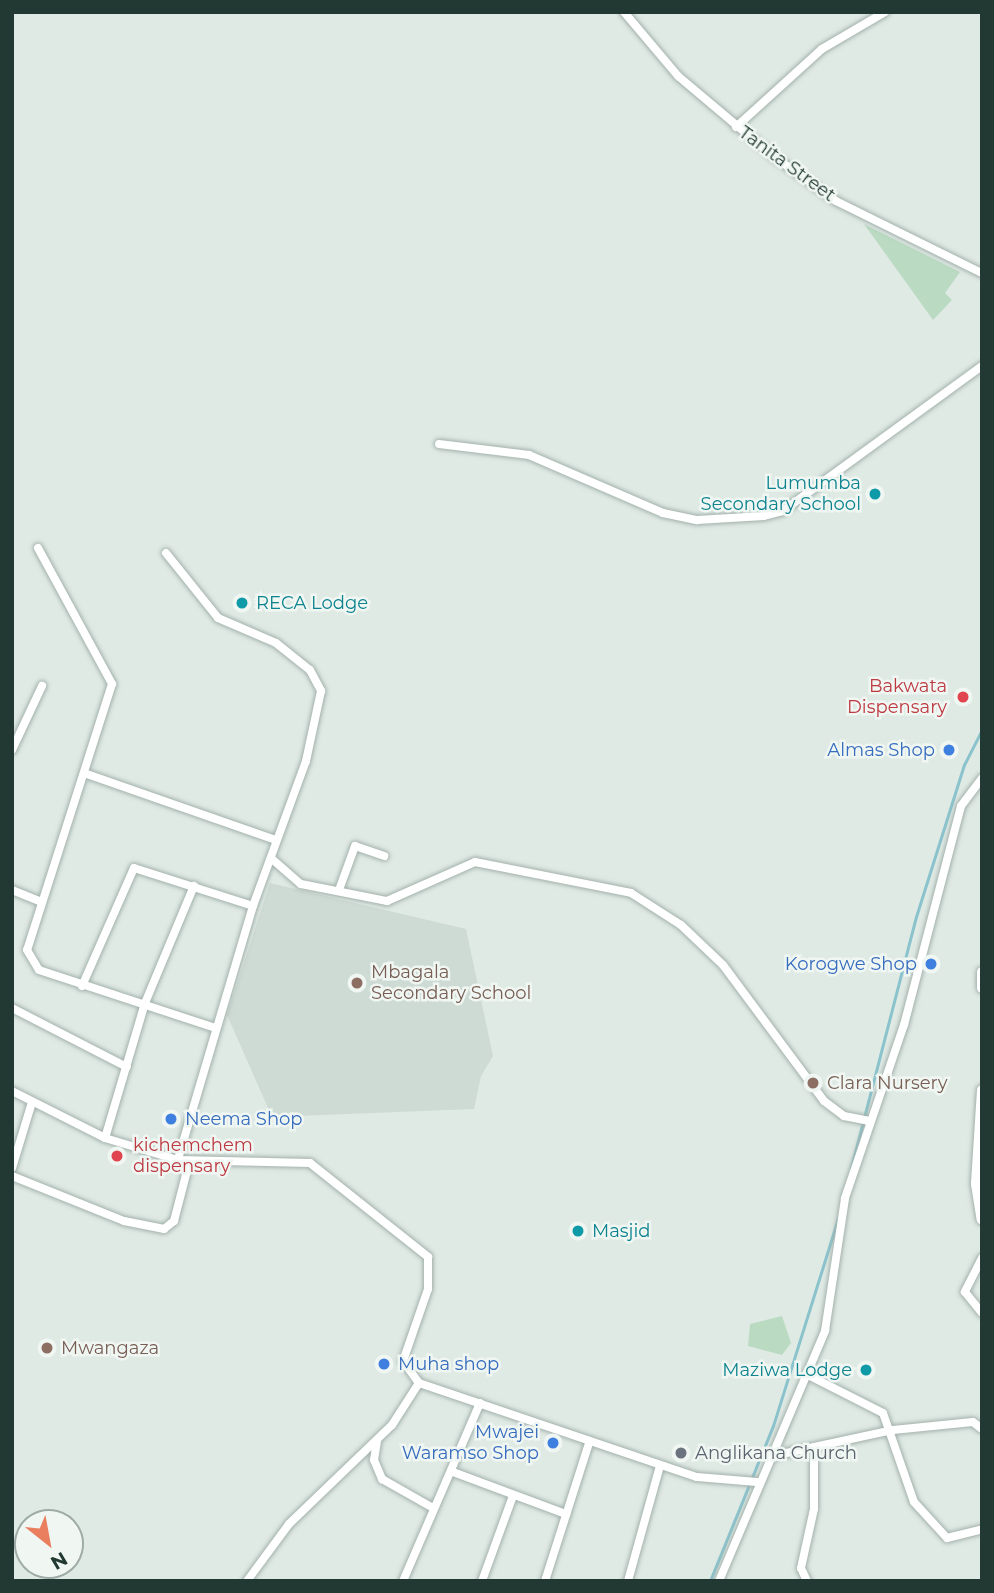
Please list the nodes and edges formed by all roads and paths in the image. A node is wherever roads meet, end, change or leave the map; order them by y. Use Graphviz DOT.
graph roads {
  1 [pos="624,12"];
  2 [pos="885,12"];
  3 [pos="736,127"];
  4 [pos="982,273"];
  5 [pos="982,366"];
  6 [pos="439,444"];
  7 [pos="38,548"];
  8 [pos="166,552"];
  9 [pos="42,686"];
  10 [pos="12,750"];
  11 [pos="86,774"];
  12 [pos="982,778"];
  13 [pos="275,839"];
  14 [pos="384,856"];
  15 [pos="272,859"];
  16 [pos="194,886"];
  17 [pos="12,890"];
  18 [pos="339,890"];
  19 [pos="42,902"];
  20 [pos="253,906"];
  21 [pos="982,972"];
  22 [pos="82,986"];
  23 [pos="982,988"];
  24 [pos="145,1003"];
  25 [pos="12,1008"];
  26 [pos="215,1028"];
  27 [pos="127,1067"];
  28 [pos="982,1090"];
  29 [pos="12,1091"];
  30 [pos="32,1102"];
  31 [pos="870,1121"];
  32 [pos="105,1138"];
  33 [pos="178,1160"];
  34 [pos="189,1163"];
  35 [pos="12,1168"];
  36 [pos="12,1176"];
  37 [pos="982,1220"];
  38 [pos="982,1258"];
  39 [pos="982,1313"];
  40 [pos="806,1374"];
  41 [pos="419,1383"];
  42 [pos="480,1404"];
  43 [pos="982,1429"];
  44 [pos="893,1430"];
  45 [pos="377,1441"];
  46 [pos="589,1443"];
  47 [pos="768,1457"];
  48 [pos="814,1461"];
  49 [pos="660,1466"];
  50 [pos="453,1472"];
  51 [pos="757,1482"];
  52 [pos="513,1496"];
  53 [pos="433,1508"];
  54 [pos="566,1514"];
  55 [pos="982,1529"];
  56 [pos="247,1581"];
  57 [pos="404,1581"];
  58 [pos="482,1581"];
  59 [pos="545,1581"];
  60 [pos="628,1581"];
  61 [pos="719,1581"];
  62 [pos="807,1581"];
  1 -- 3 [label="street, Tanita Street"];
  2 -- 3 [label="street"];
  3 -- 4 [label="street, Tanita Street"];
  5 -- 6 [label="street"];
  7 -- 11 [label="street"];
  8 -- 13 [label="street"];
  9 -- 10 [label="street"];
  11 -- 13 [label="street"];
  11 -- 19 [label="street"];
  12 -- 31 [label="street"];
  13 -- 15 [label="street"];
  14 -- 18 [label="street"];
  15 -- 18 [label="street"];
  15 -- 20 [label="street"];
  16 -- 20 [label="street"];
  16 -- 22 [label="street"];
  16 -- 24 [label="street"];
  17 -- 19 [label="street"];
  18 -- 31 [label="street"];
  19 -- 22 [label="street"];
  20 -- 26 [label="street"];
  21 -- 23 [label="street"];
  22 -- 24 [label="street"];
  24 -- 26 [label="street"];
  24 -- 27 [label="street"];
  25 -- 27 [label="street"];
  26 -- 33 [label="street"];
  27 -- 32 [label="street"];
  28 -- 37 [label="street"];
  29 -- 30 [label="street"];
  30 -- 32 [label="street"];
  30 -- 35 [label="street"];
  31 -- 40 [label="street"];
  32 -- 33 [label="street"];
  33 -- 34 [label="street"];
  34 -- 36 [label="street"];
  34 -- 41 [label="street"];
  38 -- 39 [label="street"];
  40 -- 44 [label="street"];
  40 -- 47 [label="street"];
  41 -- 42 [label="street"];
  41 -- 45 [label="street"];
  42 -- 46 [label="street"];
  42 -- 50 [label="street"];
  43 -- 44 [label="street"];
  44 -- 47 [label="street"];
  44 -- 55 [label="street"];
  45 -- 53 [label="street"];
  45 -- 56 [label="street"];
  46 -- 49 [label="street"];
  46 -- 54 [label="street"];
  47 -- 51 [label="street"];
  48 -- 62 [label="street"];
  49 -- 51 [label="street"];
  49 -- 60 [label="street"];
  50 -- 52 [label="street"];
  50 -- 53 [label="street"];
  51 -- 61 [label="street"];
  52 -- 54 [label="street"];
  52 -- 58 [label="street"];
  53 -- 57 [label="street"];
  54 -- 59 [label="street"];
}
